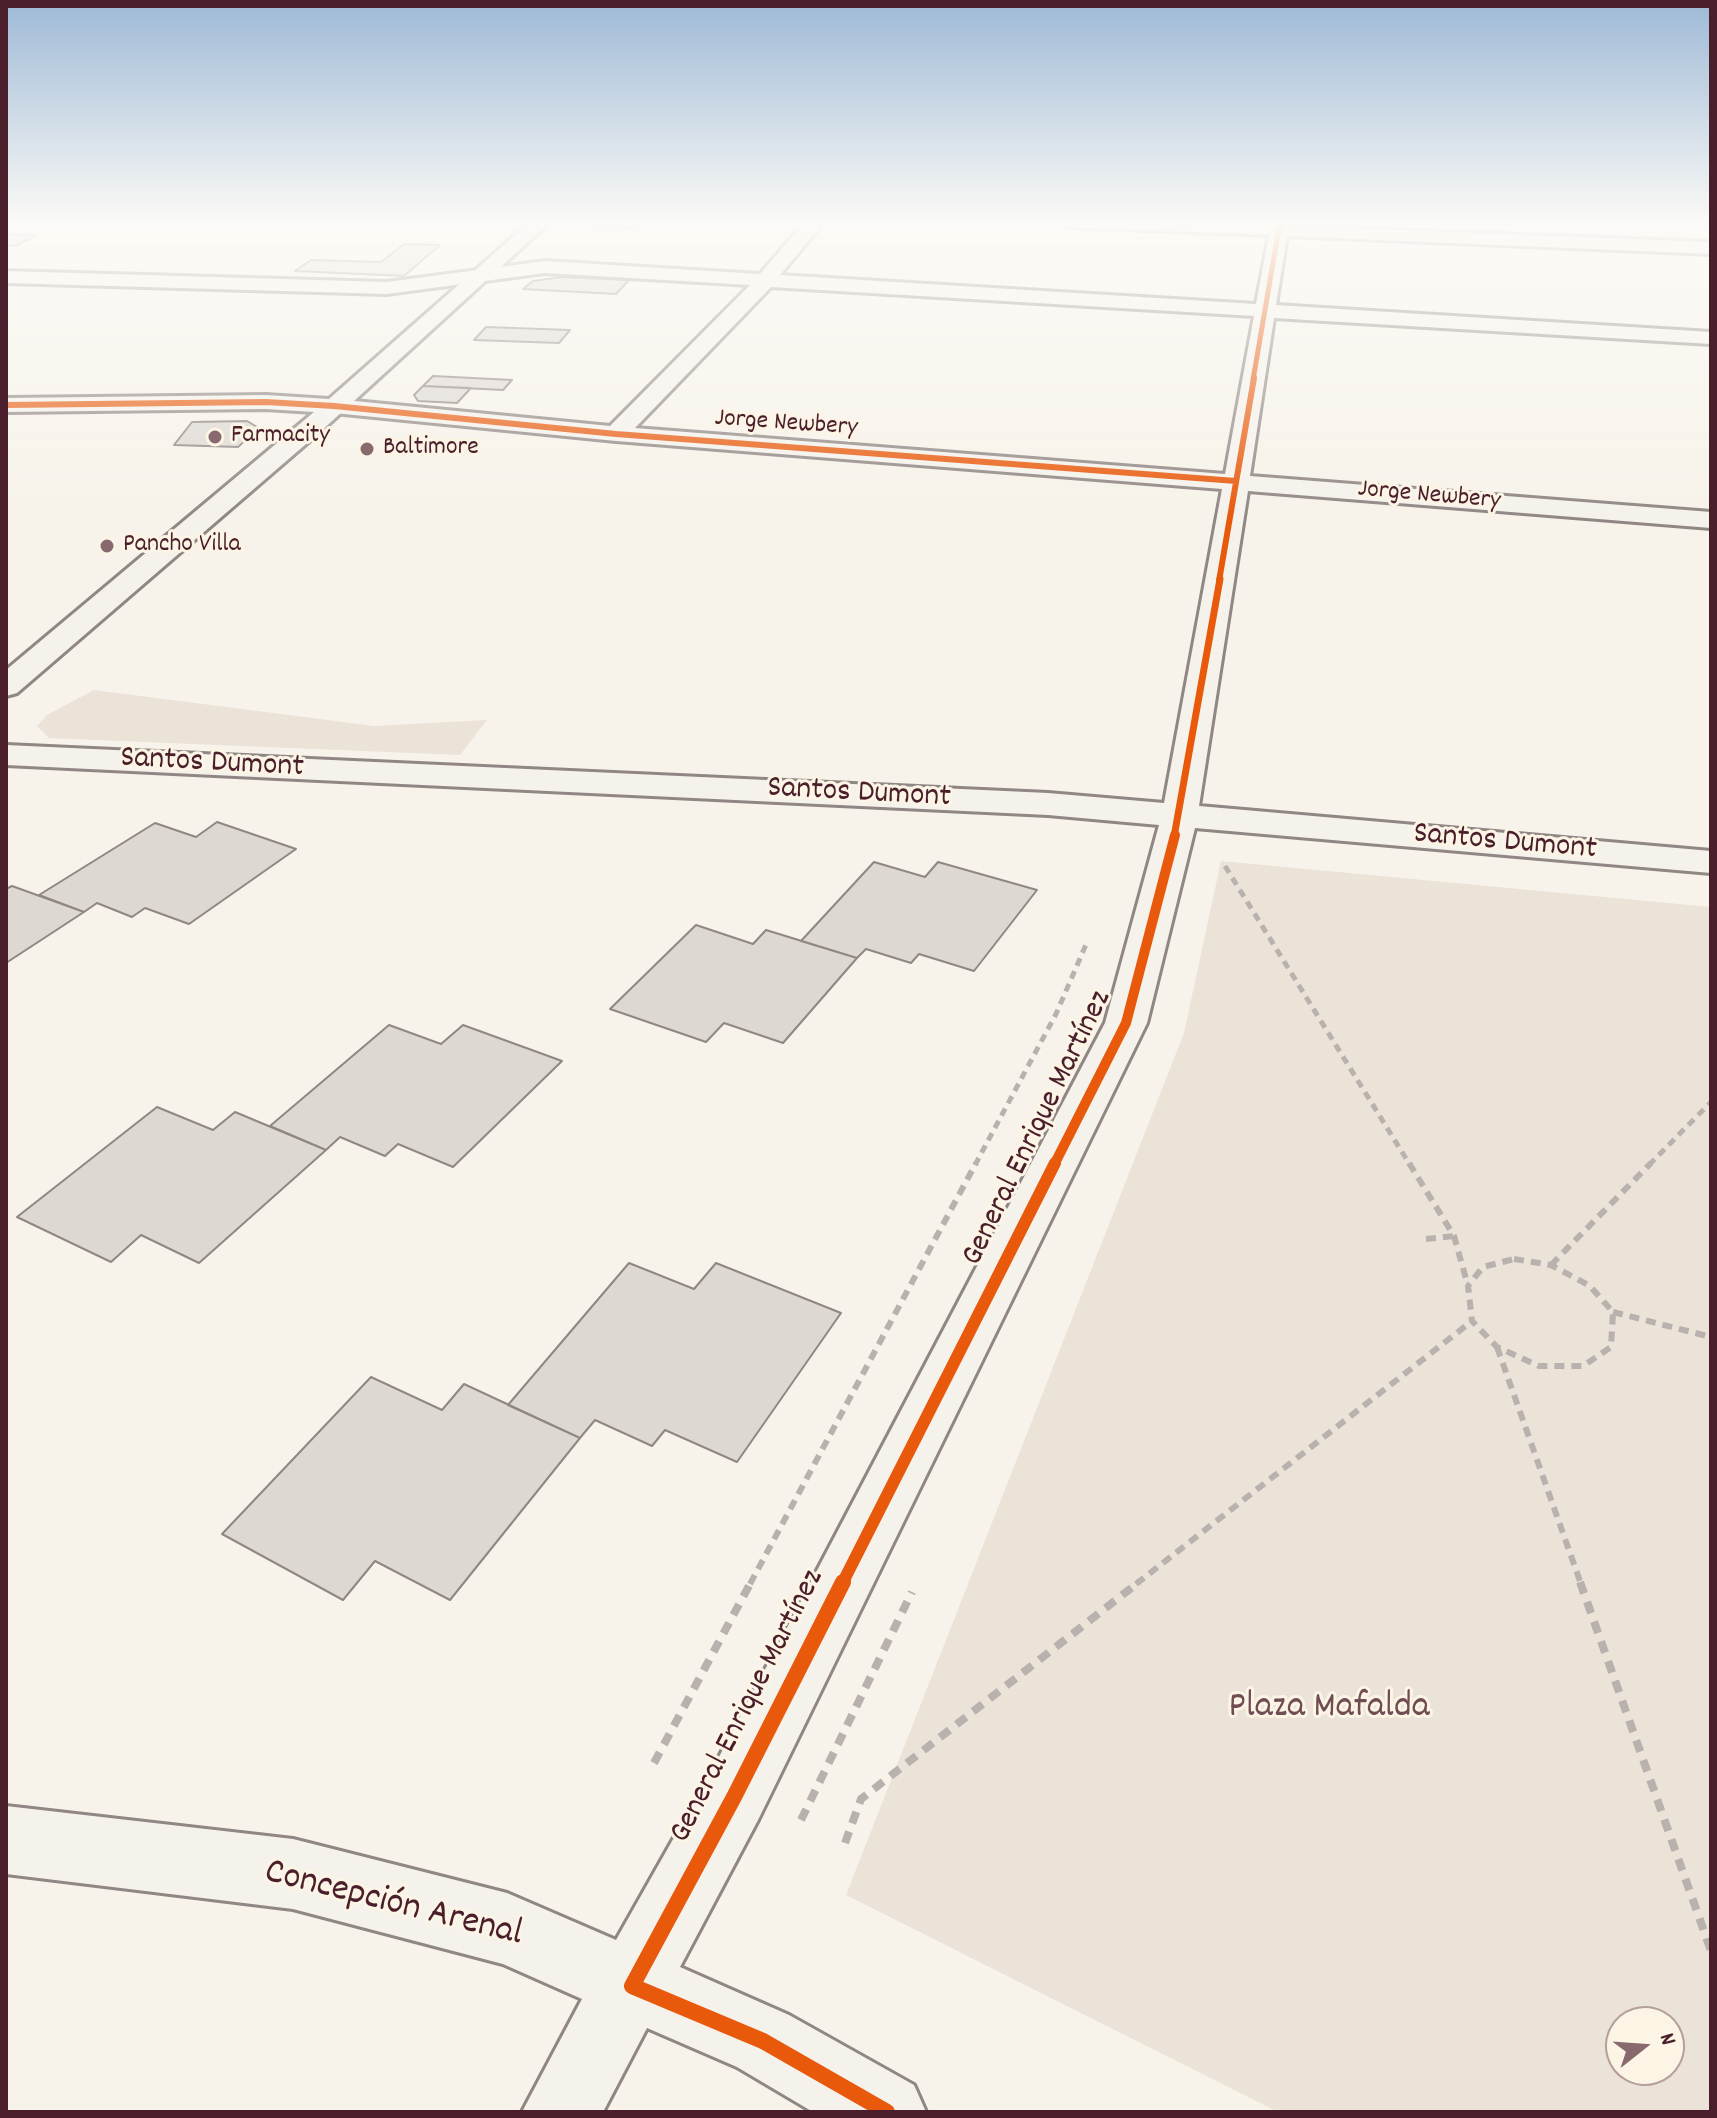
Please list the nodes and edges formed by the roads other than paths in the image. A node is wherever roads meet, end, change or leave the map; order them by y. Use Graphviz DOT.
graph roads {
  1 [pos="430,321"];
  2 [pos="726,321"];
  3 [pos="1266,321"];
  4 [pos="1429,321"];
  5 [pos="1711,338"];
  6 [pos="6,405"];
  7 [pos="334,406"];
  8 [pos="616,434"];
  9 [pos="1236,481"];
  10 [pos="1711,520"];
  11 [pos="6,686"];
  12 [pos="6,755"];
  13 [pos="1180,814"];
  14 [pos="1711,862"];
  15 [pos="6,1840"];
  16 [pos="632,1986"];
  17 [pos="561,2112"];
  18 [pos="887,2112"];
  1 -- 7 [label="street"];
  2 -- 8 [label="street"];
  3 -- 9 [label="street, General Enrique Martínez"];
  4 -- 5 [label="street"];
  6 -- 7 [label="street, Jorge Newbery"];
  7 -- 8 [label="street, Jorge Newbery"];
  7 -- 11 [label="street"];
  8 -- 9 [label="street, Jorge Newbery"];
  9 -- 10 [label="street, Jorge Newbery"];
  9 -- 13 [label="street, General Enrique Martínez"];
  12 -- 13 [label="street, Santos Dumont"];
  13 -- 14 [label="street, Santos Dumont"];
  13 -- 16 [label="street, General Enrique Martínez"];
  15 -- 16 [label="street, Concepción Arenal"];
  16 -- 17 [label="street, General Enrique Martínez"];
  16 -- 18 [label="street, Concepción Arenal"];
}
